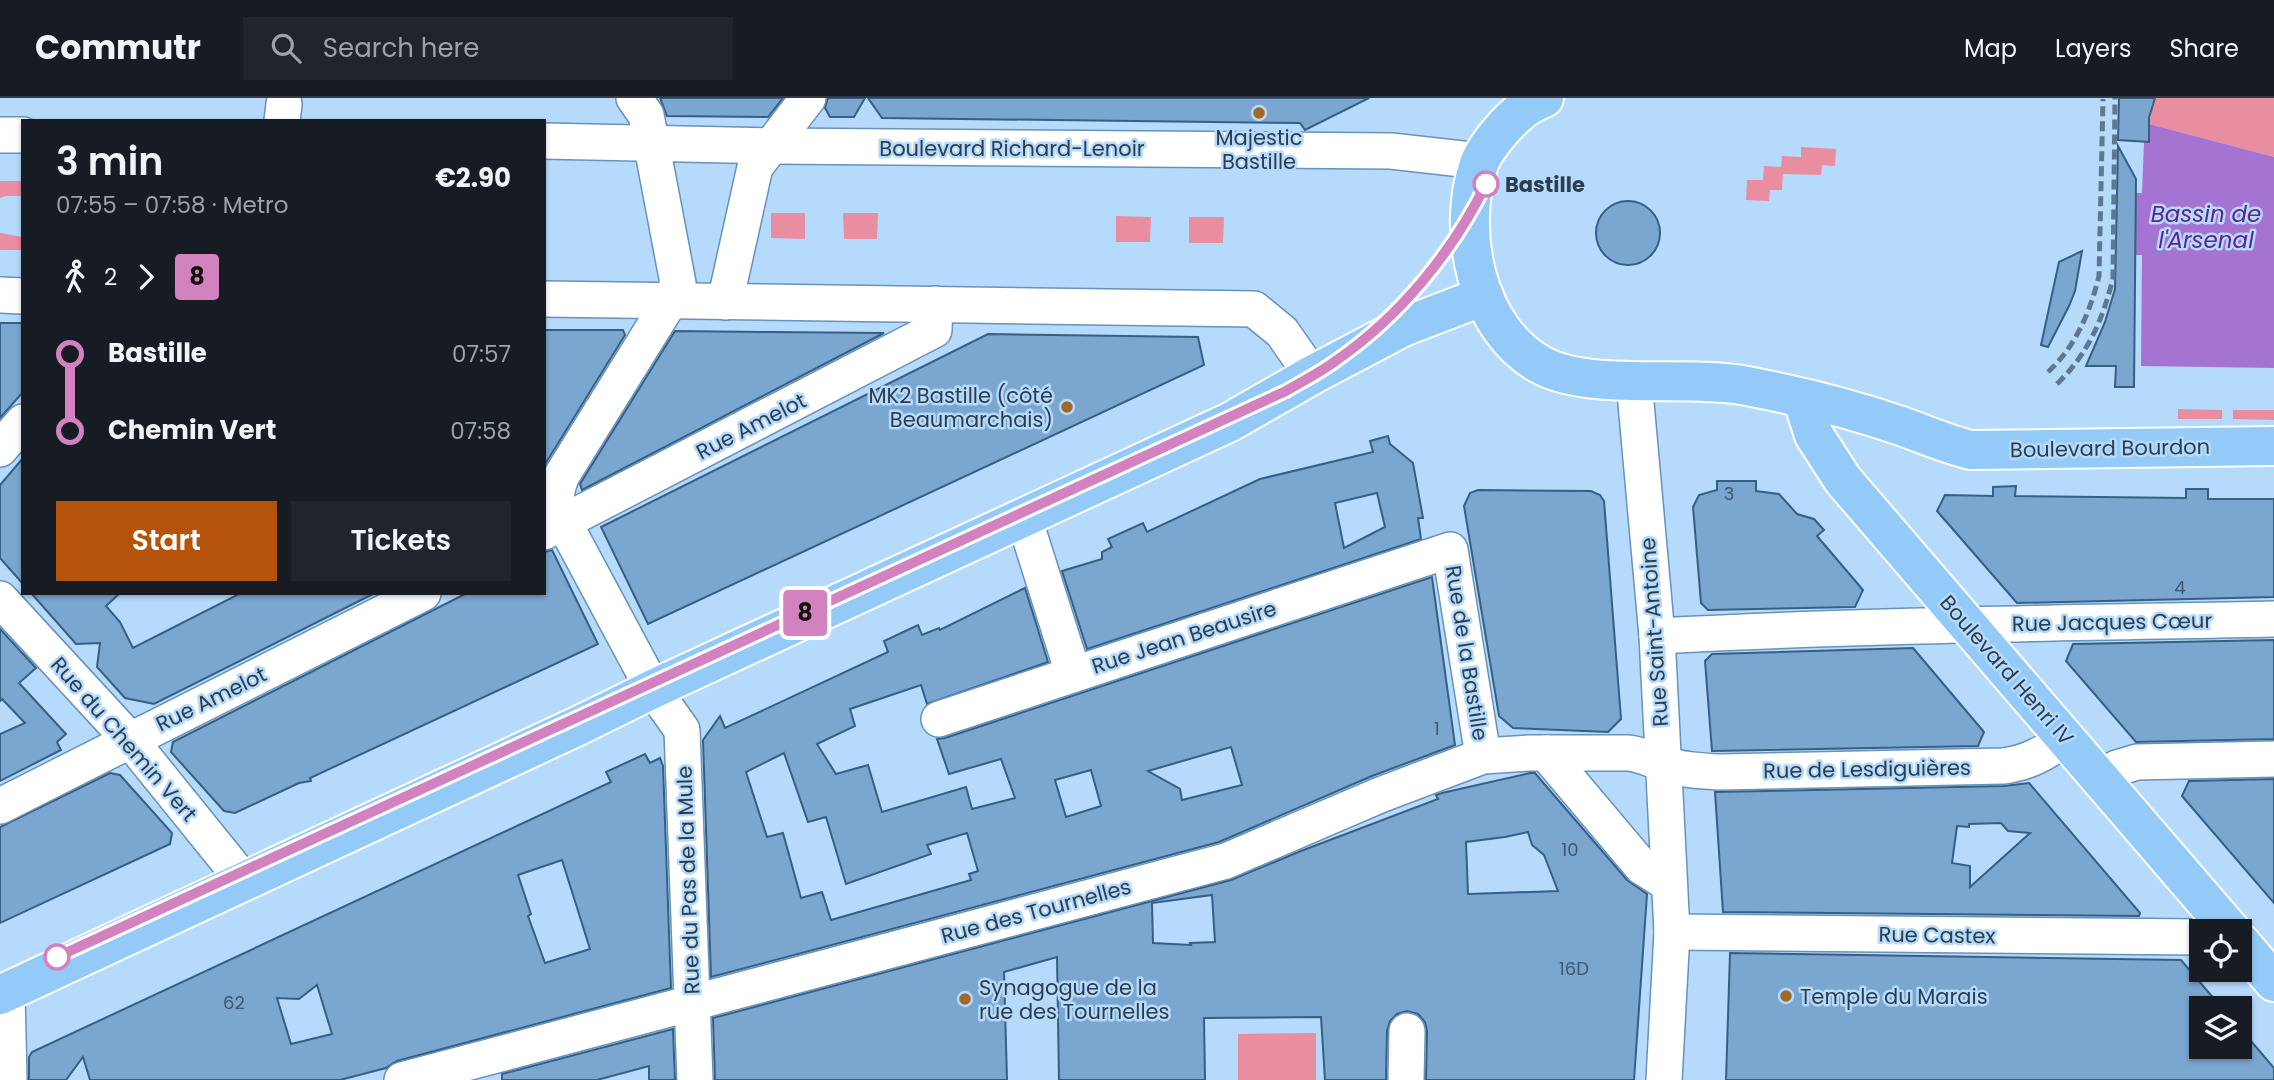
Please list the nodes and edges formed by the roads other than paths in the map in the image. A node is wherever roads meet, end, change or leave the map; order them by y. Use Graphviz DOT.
graph roads {
  1 [pos="635,98"];
  2 [pos="808,98"];
  3 [pos="1538,99"];
  4 [pos="0,135"];
  5 [pos="21,135"];
  6 [pos="546,141"];
  7 [pos="653,143"];
  8 [pos="772,146"];
  9 [pos="1480,161"];
  10 [pos="0,295"];
  11 [pos="21,296"];
  12 [pos="1485,296"];
  13 [pos="546,299"];
  14 [pos="670,301"];
  15 [pos="725,302"];
  16 [pos="935,304"];
  17 [pos="1312,375"];
  18 [pos="1634,380"];
  19 [pos="1802,398"];
  20 [pos="21,424"];
  21 [pos="2274,446"];
  22 [pos="0,449"];
  23 [pos="1024,518"];
  24 [pos="554,526"];
  25 [pos="1450,550"];
  26 [pos="419,595"];
  27 [pos="0,599"];
  28 [pos="2274,619"];
  29 [pos="1969,626"];
  30 [pos="1657,636"];
  31 [pos="1073,673"];
  32 [pos="653,689"];
  33 [pos="939,719"];
  34 [pos="2066,738"];
  35 [pos="130,740"];
  36 [pos="1546,753"];
  37 [pos="1483,756"];
  38 [pos="2274,759"];
  39 [pos="1662,764"];
  40 [pos="2101,778"];
  41 [pos="0,806"];
  42 [pos="244,881"];
  43 [pos="1669,884"];
  44 [pos="2221,919"];
  45 [pos="1672,932"];
  46 [pos="2189,937"];
  47 [pos="2252,956"];
  48 [pos="2274,982"];
  49 [pos="4,994"];
  50 [pos="693,1002"];
  51 [pos="1407,1031"];
  52 [pos="438,1075"];
  53 [pos="9,1080"];
  54 [pos="402,1080"];
  55 [pos="695,1080"];
  56 [pos="1406,1080"];
  57 [pos="1664,1080"];
  1 -- 7 [label="street"];
  2 -- 8 [label="street"];
  3 -- 9 [label="main road"];
  4 -- 5 [label="street"];
  6 -- 7 [label="street, Boulevard Richard-Lenoir"];
  7 -- 8 [label="street, Boulevard Richard-Lenoir"];
  7 -- 14 [label="street"];
  8 -- 9 [label="street, Boulevard Richard-Lenoir"];
  8 -- 15 [label="street"];
  9 -- 12 [label="main road, Boulevard Bourdon"];
  10 -- 11 [label="street"];
  12 -- 17 [label="main road"];
  12 -- 18 [label="main road, Boulevard Bourdon"];
  13 -- 14 [label="street"];
  14 -- 15 [label="street"];
  14 -- 24 [label="street, Rue du Pas de la Mule"];
  15 -- 16 [label="street"];
  16 -- 17 [label="street"];
  16 -- 24 [label="street, Rue Amelot"];
  17 -- 23 [label="main road"];
  18 -- 19 [label="main road, Boulevard Bourdon"];
  18 -- 30 [label="street, Rue Saint-Antoine"];
  19 -- 21 [label="main road, Boulevard Bourdon"];
  19 -- 29 [label="main road, Boulevard Henri IV"];
  20 -- 22 [label="street"];
  23 -- 31 [label="street, Rue Jean Beausire"];
  23 -- 32 [label="main road"];
  24 -- 32 [label="street, Rue du Pas de la Mule"];
  25 -- 31 [label="street, Rue Jean Beausire"];
  25 -- 37 [label="street, Rue de la Bastille"];
  26 -- 35 [label="street, Rue Amelot"];
  27 -- 35 [label="street, Rue du Chemin Vert"];
  28 -- 29 [label="street, Rue Jacques Cœur"];
  29 -- 30 [label="street, Rue Jacques Cœur"];
  29 -- 34 [label="main road, Boulevard Henri IV"];
  30 -- 39 [label="street, Rue Saint-Antoine"];
  31 -- 33 [label="street"];
  32 -- 42 [label="main road"];
  32 -- 50 [label="street, Rue du Pas de la Mule"];
  34 -- 39 [label="street, Rue de Lesdiguières"];
  34 -- 40 [label="main road, Boulevard Henri IV"];
  35 -- 41 [label="street, Rue Amelot"];
  35 -- 42 [label="street, Rue du Chemin Vert"];
  36 -- 37 [label="street, Rue des Tournelles"];
  36 -- 39 [label="street, Rue des Tournelles"];
  36 -- 43 [label="street"];
  37 -- 50 [label="street, Rue des Tournelles"];
  38 -- 40 [label="street"];
  39 -- 43 [label="street, Rue Saint-Antoine"];
  40 -- 44 [label="main road, Boulevard Henri IV"];
  42 -- 49 [label="main road"];
  43 -- 45 [label="street, Rue Saint-Antoine"];
  45 -- 46 [label="street, Rue Castex"];
  45 -- 57 [label="street, Rue Saint-Antoine"];
  47 -- 48 [label="main road"];
  49 -- 53 [label="street"];
  50 -- 52 [label="street, Rue des Tournelles"];
  50 -- 55 [label="street, Rue du Pas de la Mule"];
  51 -- 56 [label="street"];
  52 -- 54 [label="street, Rue des Tournelles"];
}
